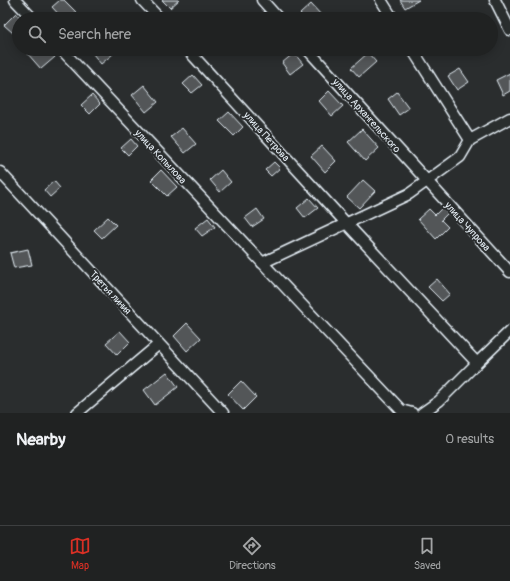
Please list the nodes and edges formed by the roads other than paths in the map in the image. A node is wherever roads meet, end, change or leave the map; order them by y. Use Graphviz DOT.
graph roads {
  1 [pos="15,0"];
  2 [pos="142,0"];
  3 [pos="262,0"];
  4 [pos="381,0"];
  5 [pos="495,0"];
  6 [pos="26,12"];
  7 [pos="153,12"];
  8 [pos="273,12"];
  9 [pos="389,12"];
  10 [pos="510,30"];
  11 [pos="68,56"];
  12 [pos="193,56"];
  13 [pos="313,56"];
  14 [pos="416,56"];
  15 [pos="510,118"];
  16 [pos="470,140"];
  17 [pos="0,172"];
  18 [pos="427,181"];
  19 [pos="346,223"];
  20 [pos="262,263"];
  21 [pos="510,272"];
  22 [pos="510,331"];
  23 [pos="159,344"];
  24 [pos="477,363"];
  25 [pos="77,413"];
  26 [pos="222,413"];
  27 [pos="412,413"];
  28 [pos="422,413"];
  1 -- 6 [label="street"];
  2 -- 7 [label="street"];
  3 -- 8 [label="street"];
  4 -- 9 [label="street"];
  5 -- 10 [label="street"];
  11 -- 20 [label="street, улица Копылова"];
  12 -- 19 [label="street, улица Петрова"];
  13 -- 18 [label="street, улица Архангельского"];
  14 -- 16 [label="street"];
  15 -- 16 [label="street"];
  16 -- 18 [label="street"];
  17 -- 23 [label="street, Третья линия"];
  18 -- 19 [label="street"];
  18 -- 21 [label="street, улица Чупрова"];
  19 -- 20 [label="street"];
  19 -- 24 [label="street, улица Петрова"];
  20 -- 27 [label="street, улица Копылова"];
  22 -- 24 [label="street"];
  23 -- 25 [label="street"];
  23 -- 26 [label="street, Третья линия"];
  24 -- 28 [label="street"];
}
